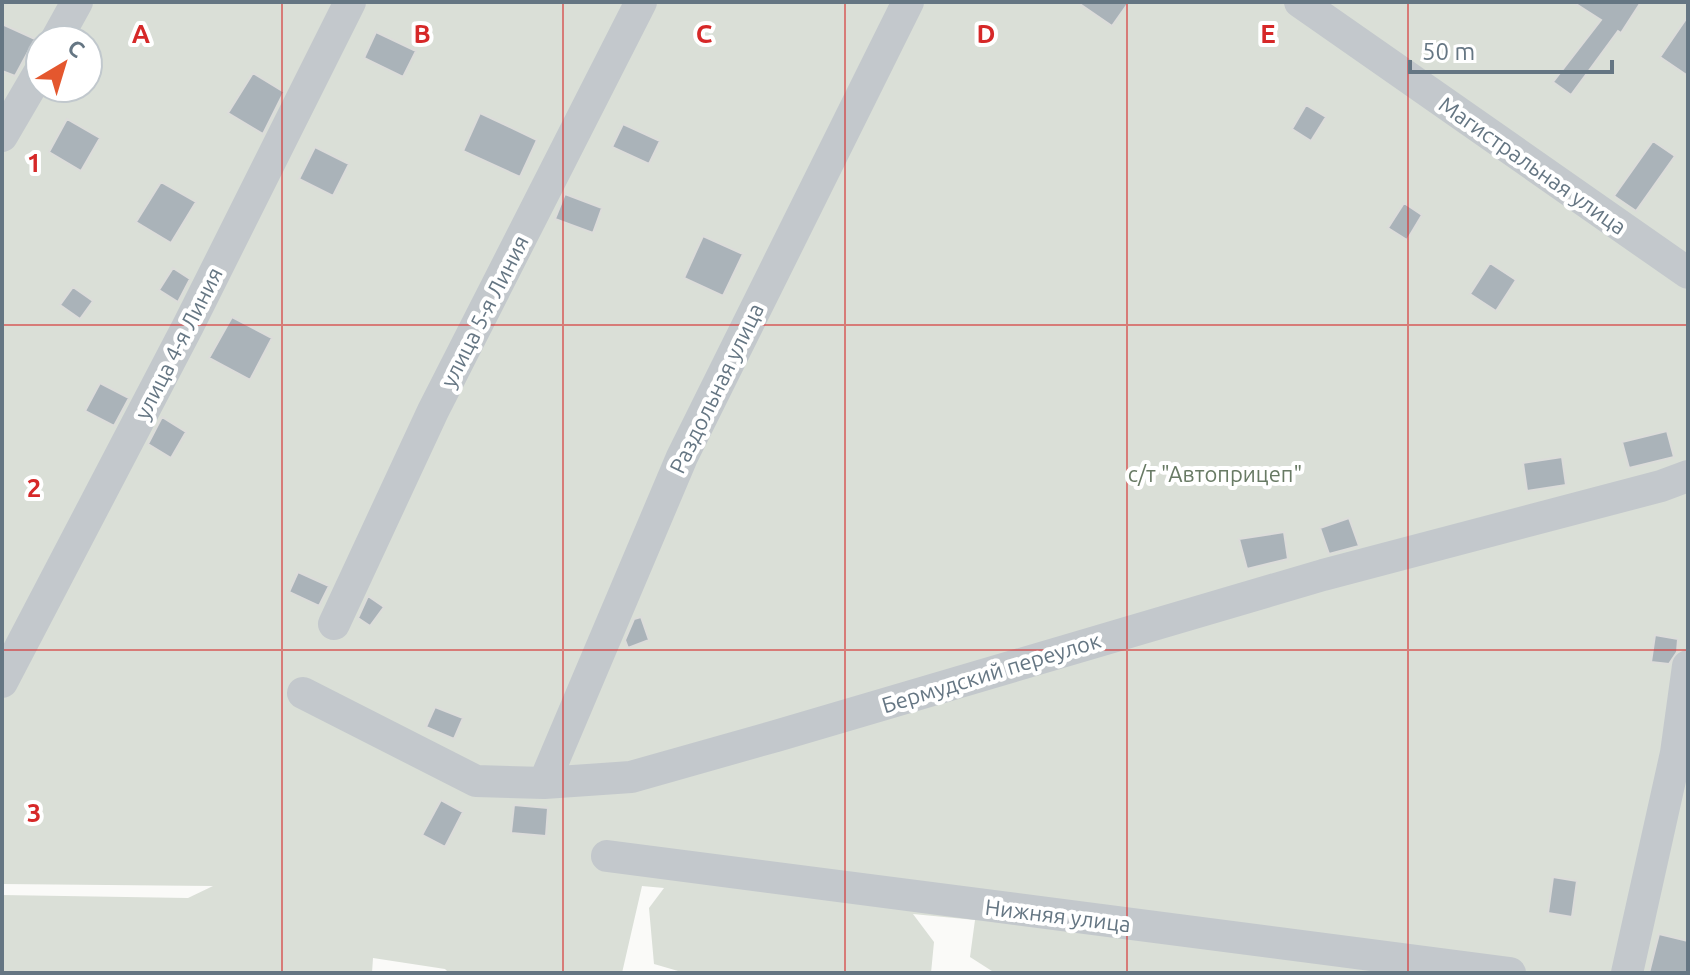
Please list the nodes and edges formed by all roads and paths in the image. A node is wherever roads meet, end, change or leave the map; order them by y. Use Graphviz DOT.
graph roads {
  1 [pos="77,2"];
  2 [pos="350,2"];
  3 [pos="641,2"];
  4 [pos="908,2"];
  5 [pos="1300,2"];
  6 [pos="65,24"];
  7 [pos="24,98"];
  8 [pos="2,136"];
  9 [pos="1688,273"];
  10 [pos="1688,476"];
  11 [pos="334,624"];
  12 [pos="1688,666"];
  13 [pos="2,682"];
  14 [pos="303,693"];
  15 [pos="544,783"];
  16 [pos="607,856"];
  17 [pos="1510,973"];
  18 [pos="1627,973"];
  1 -- 6 [label="street"];
  2 -- 13 [label="street, улица 4-я Линия"];
  3 -- 11 [label="street, улица 5-я Линия"];
  4 -- 15 [label="street, Раздольная улица"];
  5 -- 9 [label="street, Магистральная улица"];
  7 -- 8 [label="street"];
  10 -- 15 [label="street, Бермудский переулок"];
  12 -- 18 [label="street"];
  14 -- 15 [label="street, Бермудский переулок"];
  16 -- 17 [label="street, Нижняя улица"];
}
